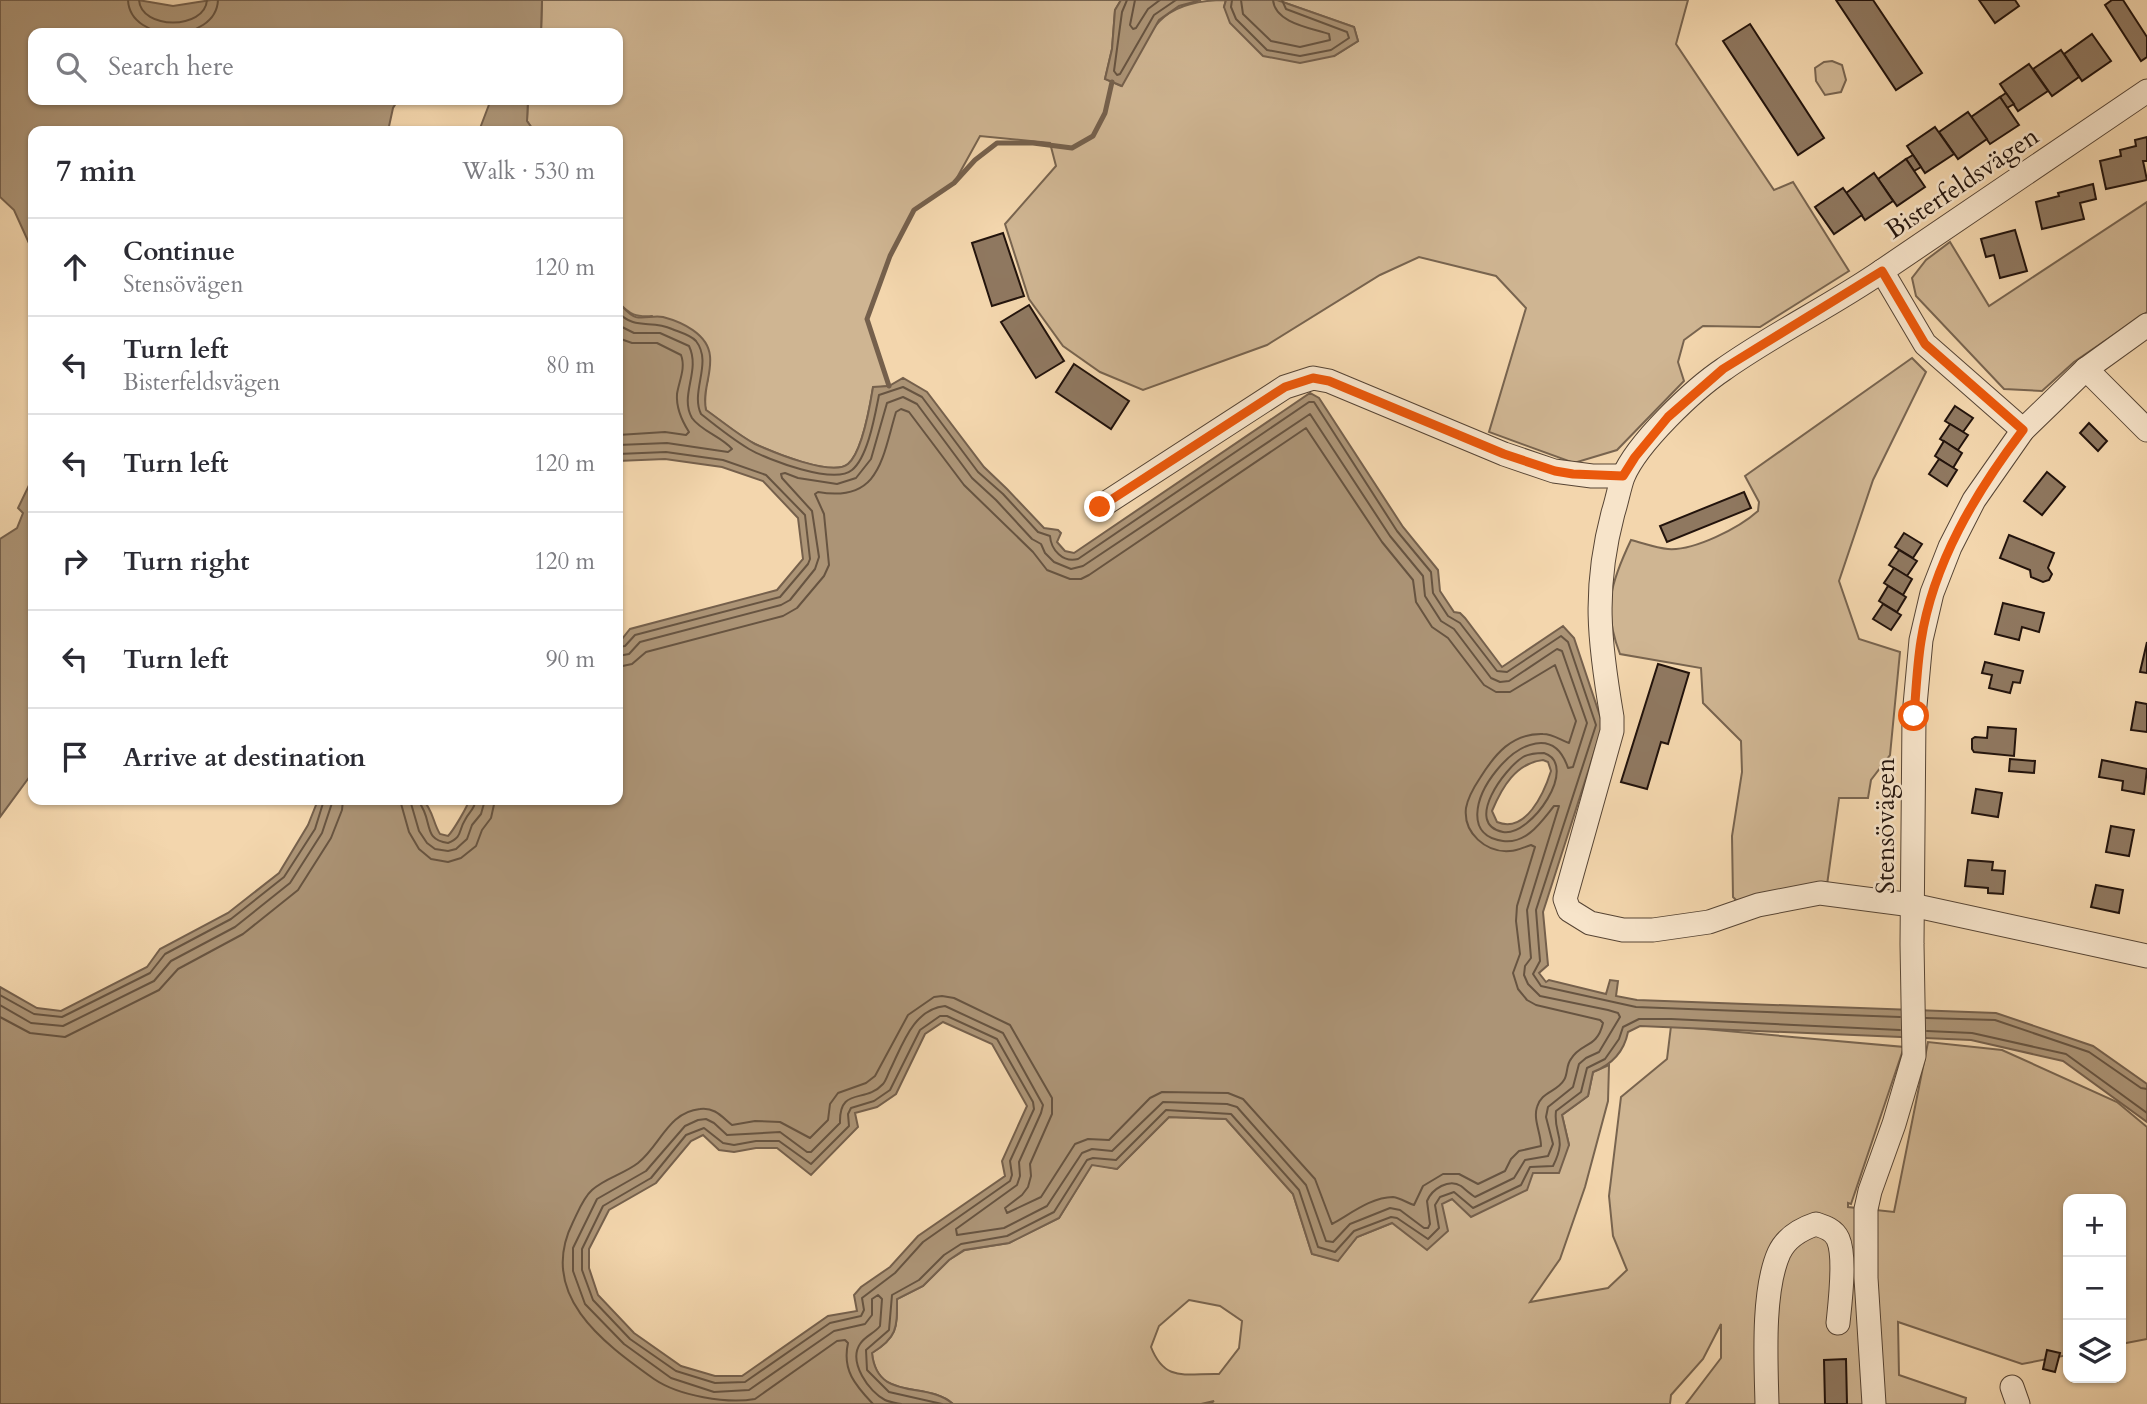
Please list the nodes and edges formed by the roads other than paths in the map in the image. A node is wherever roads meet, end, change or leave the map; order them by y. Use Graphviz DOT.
graph roads {
  1 [pos="2147,91"];
  2 [pos="1882,271"];
  3 [pos="2147,325"];
  4 [pos="2086,369"];
  5 [pos="2023,430"];
  6 [pos="2147,430"];
  7 [pos="1623,476"];
  8 [pos="1100,507"];
  9 [pos="1912,905"];
  10 [pos="2147,956"];
  11 [pos="1838,1323"];
  12 [pos="1767,1404"];
  13 [pos="1874,1404"];
  1 -- 2 [label="street, Bisterfeldsvägen"];
  2 -- 5 [label="street, Bisterfeldsvägen"];
  2 -- 7 [label="street"];
  3 -- 4 [label="street, Stensövägen"];
  4 -- 5 [label="street, Stensövägen"];
  4 -- 6 [label="street"];
  5 -- 9 [label="street, Stensövägen"];
  7 -- 8 [label="street"];
  7 -- 9 [label="street"];
  9 -- 10 [label="street"];
  9 -- 13 [label="street, Stensövägen"];
  11 -- 12 [label="street"];
}
